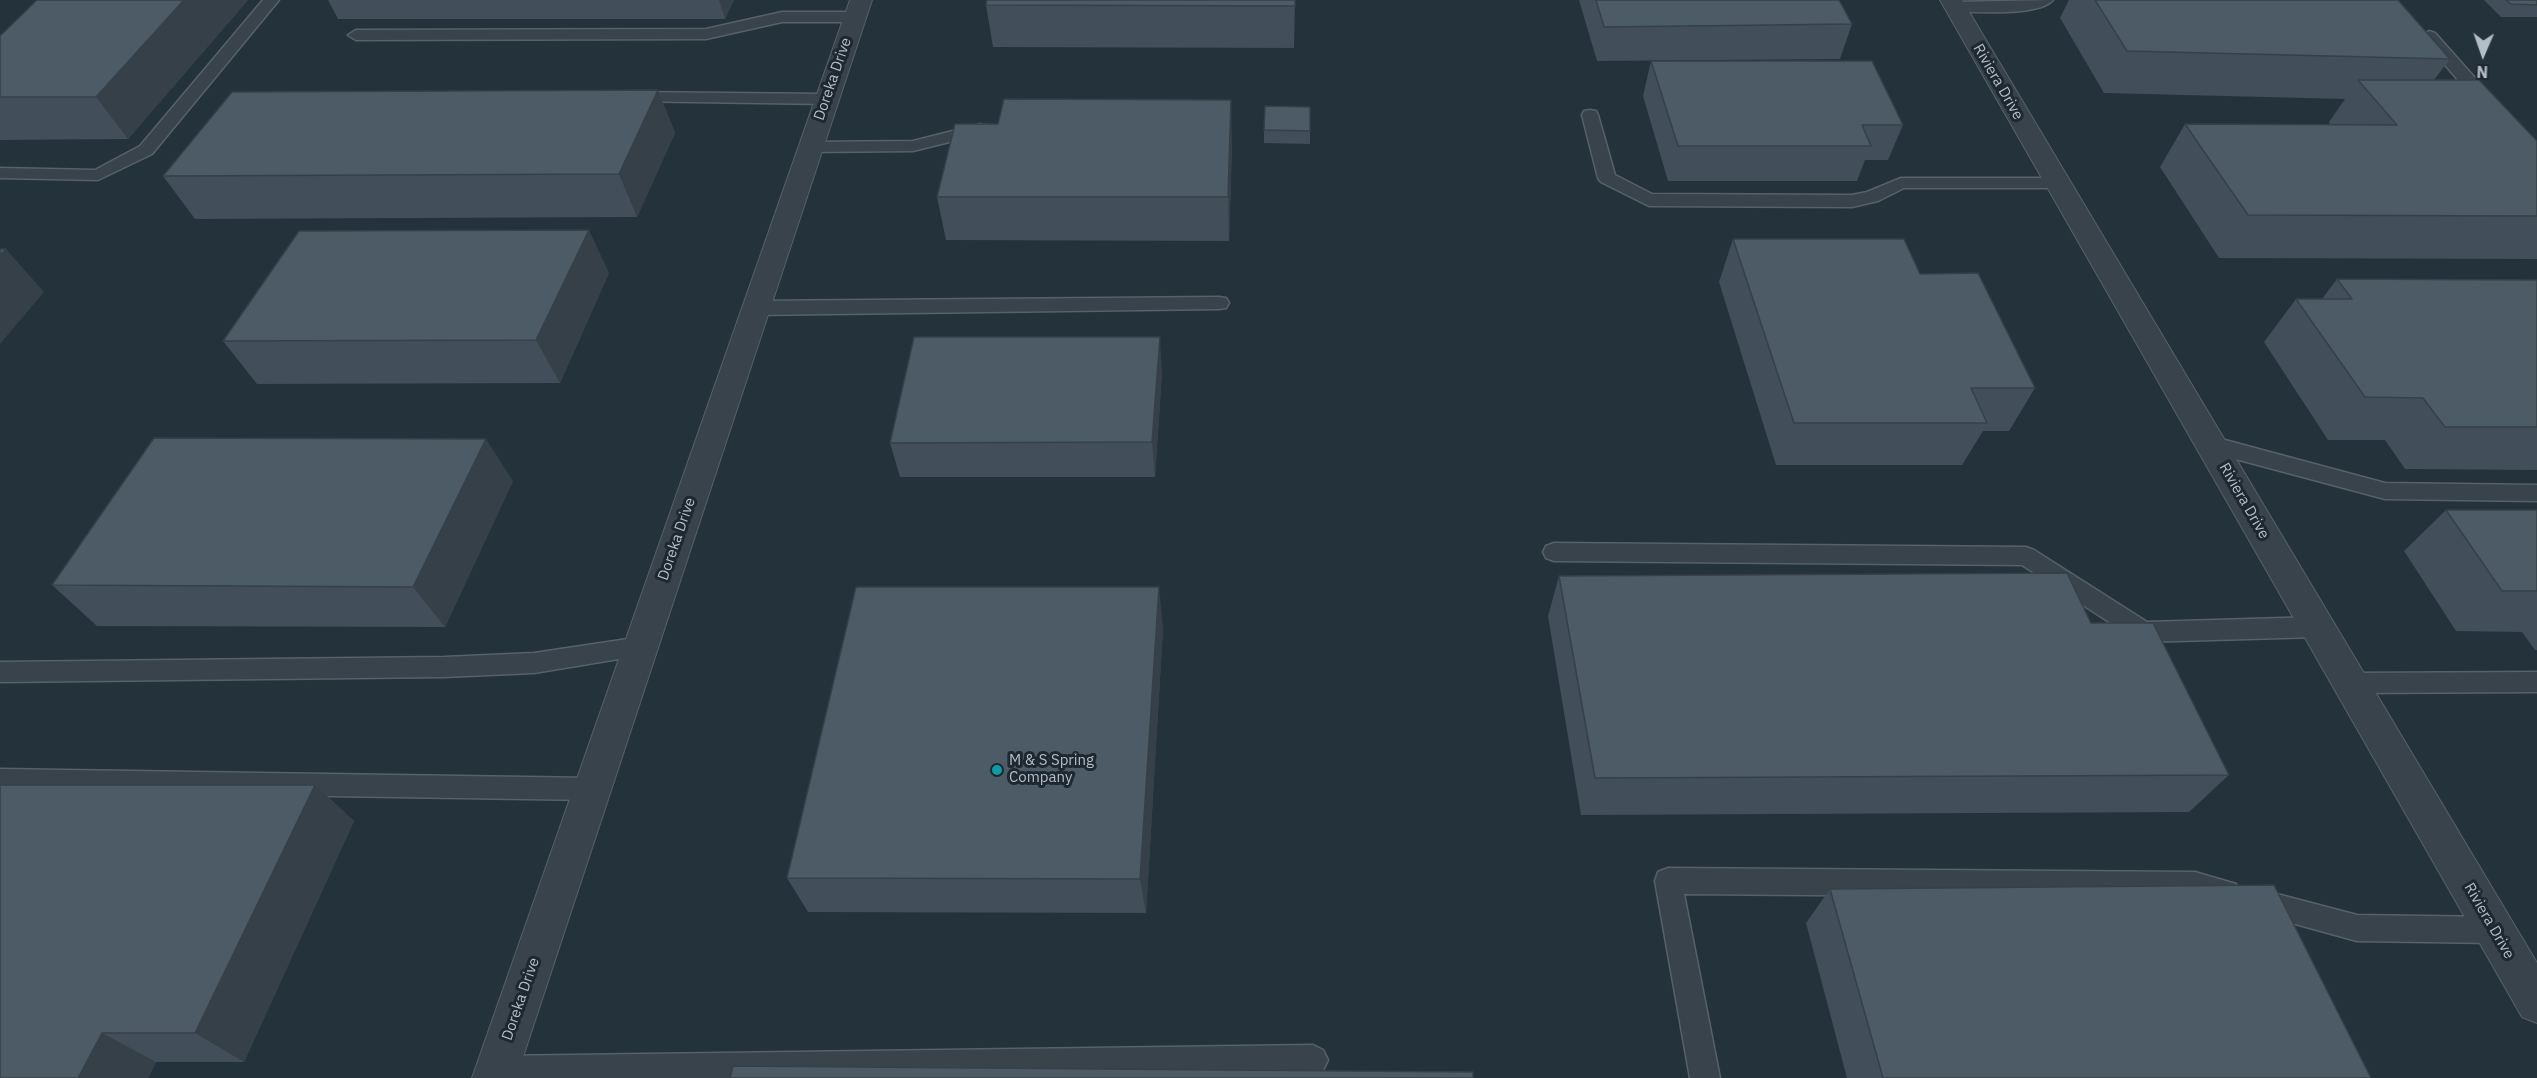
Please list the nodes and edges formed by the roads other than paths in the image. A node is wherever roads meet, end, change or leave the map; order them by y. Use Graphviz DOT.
graph roads {
  1 [pos="271,0"];
  2 [pos="2045,0"];
  3 [pos="1952,3"];
  4 [pos="858,8"];
  5 [pos="2421,27"];
  6 [pos="356,34"];
  7 [pos="2470,83"];
  8 [pos="620,97"];
  9 [pos="826,99"];
  10 [pos="1590,115"];
  11 [pos="995,126"];
  12 [pos="810,147"];
  13 [pos="0,173"];
  14 [pos="2058,183"];
  15 [pos="1219,303"];
  16 [pos="754,308"];
  17 [pos="2210,444"];
  18 [pos="2537,493"];
  19 [pos="1554,552"];
  20 [pos="2317,627"];
  21 [pos="641,647"];
  22 [pos="0,672"];
  23 [pos="2537,682"];
  24 [pos="2350,683"];
  25 [pos="0,780"];
  26 [pos="592,789"];
  27 [pos="2495,930"];
  28 [pos="2537,1002"];
  29 [pos="1313,1060"];
  30 [pos="495,1075"];
  31 [pos="1705,1078"];
  1 -- 13 [label="lane"];
  2 -- 3 [label="lane"];
  3 -- 14 [label="street, Riviera Drive"];
  4 -- 6 [label="lane"];
  4 -- 9 [label="street, Doreka Drive"];
  5 -- 7 [label="lane"];
  8 -- 9 [label="lane"];
  9 -- 12 [label="street, Doreka Drive"];
  10 -- 14 [label="lane"];
  11 -- 12 [label="lane"];
  12 -- 16 [label="street, Doreka Drive"];
  14 -- 17 [label="street, Riviera Drive"];
  15 -- 16 [label="lane"];
  16 -- 21 [label="street, Doreka Drive"];
  17 -- 18 [label="lane"];
  17 -- 20 [label="street, Riviera Drive"];
  19 -- 20 [label="lane"];
  20 -- 24 [label="street, Riviera Drive"];
  21 -- 22 [label="lane"];
  21 -- 26 [label="street, Doreka Drive"];
  23 -- 24 [label="lane"];
  24 -- 27 [label="street, Riviera Drive"];
  25 -- 26 [label="lane"];
  26 -- 30 [label="street, Doreka Drive"];
  27 -- 28 [label="street, Riviera Drive"];
  27 -- 31 [label="lane"];
  29 -- 30 [label="lane"];
}
